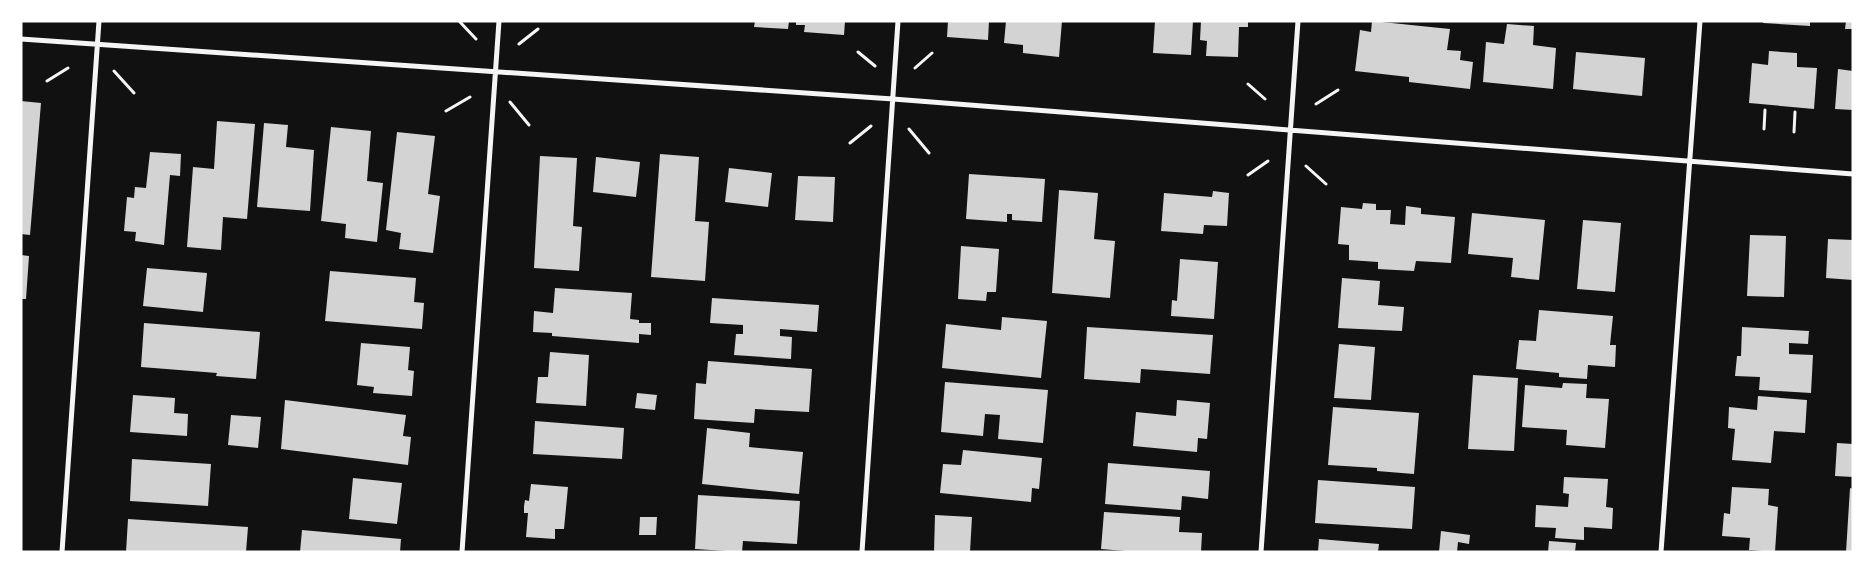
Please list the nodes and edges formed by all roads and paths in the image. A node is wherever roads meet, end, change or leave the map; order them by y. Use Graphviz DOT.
graph roads {
  1 [pos="99,21"];
  2 [pos="499,21"];
  3 [pos="898,21"];
  4 [pos="1298,21"];
  5 [pos="1700,21"];
  6 [pos="460,22"];
  7 [pos="538,29"];
  8 [pos="21,39"];
  9 [pos="476,39"];
  10 [pos="98,44"];
  11 [pos="519,44"];
  12 [pos="858,52"];
  13 [pos="932,53"];
  14 [pos="875,66"];
  15 [pos="68,68"];
  16 [pos="915,68"];
  17 [pos="114,71"];
  18 [pos="496,72"];
  19 [pos="48,81"];
  20 [pos="1248,84"];
  21 [pos="1338,90"];
  22 [pos="134,93"];
  23 [pos="470,97"];
  24 [pos="893,98"];
  25 [pos="1265,99"];
  26 [pos="510,102"];
  27 [pos="1316,104"];
  28 [pos="1765,110"];
  29 [pos="446,111"];
  30 [pos="1795,112"];
  31 [pos="529,125"];
  32 [pos="871,126"];
  33 [pos="909,129"];
  34 [pos="1764,129"];
  35 [pos="1291,131"];
  36 [pos="1794,132"];
  37 [pos="850,143"];
  38 [pos="930,153"];
  39 [pos="1268,161"];
  40 [pos="1689,162"];
  41 [pos="1304,164"];
  42 [pos="1853,174"];
  43 [pos="1248,175"];
  44 [pos="1326,184"];
  45 [pos="62,552"];
  46 [pos="462,552"];
  47 [pos="862,552"];
  48 [pos="1261,552"];
  49 [pos="1661,552"];
  1 -- 10 [label="street"];
  2 -- 18 [label="street"];
  3 -- 24 [label="street"];
  4 -- 35 [label="street"];
  5 -- 40 [label="street"];
  6 -- 9 [label="path"];
  7 -- 11 [label="path"];
  8 -- 10 [label="street"];
  10 -- 18 [label="street"];
  10 -- 45 [label="street"];
  12 -- 14 [label="path"];
  13 -- 16 [label="path"];
  15 -- 19 [label="path"];
  17 -- 22 [label="path"];
  18 -- 24 [label="street"];
  18 -- 46 [label="street"];
  20 -- 25 [label="path"];
  21 -- 27 [label="path"];
  23 -- 29 [label="path"];
  24 -- 35 [label="street"];
  24 -- 47 [label="street"];
  26 -- 31 [label="path"];
  28 -- 34 [label="path"];
  30 -- 36 [label="path"];
  32 -- 37 [label="path"];
  33 -- 38 [label="path"];
  35 -- 40 [label="street"];
  35 -- 48 [label="street"];
  39 -- 43 [label="path"];
  40 -- 42 [label="street"];
  40 -- 49 [label="street"];
  41 -- 44 [label="path"];
}
